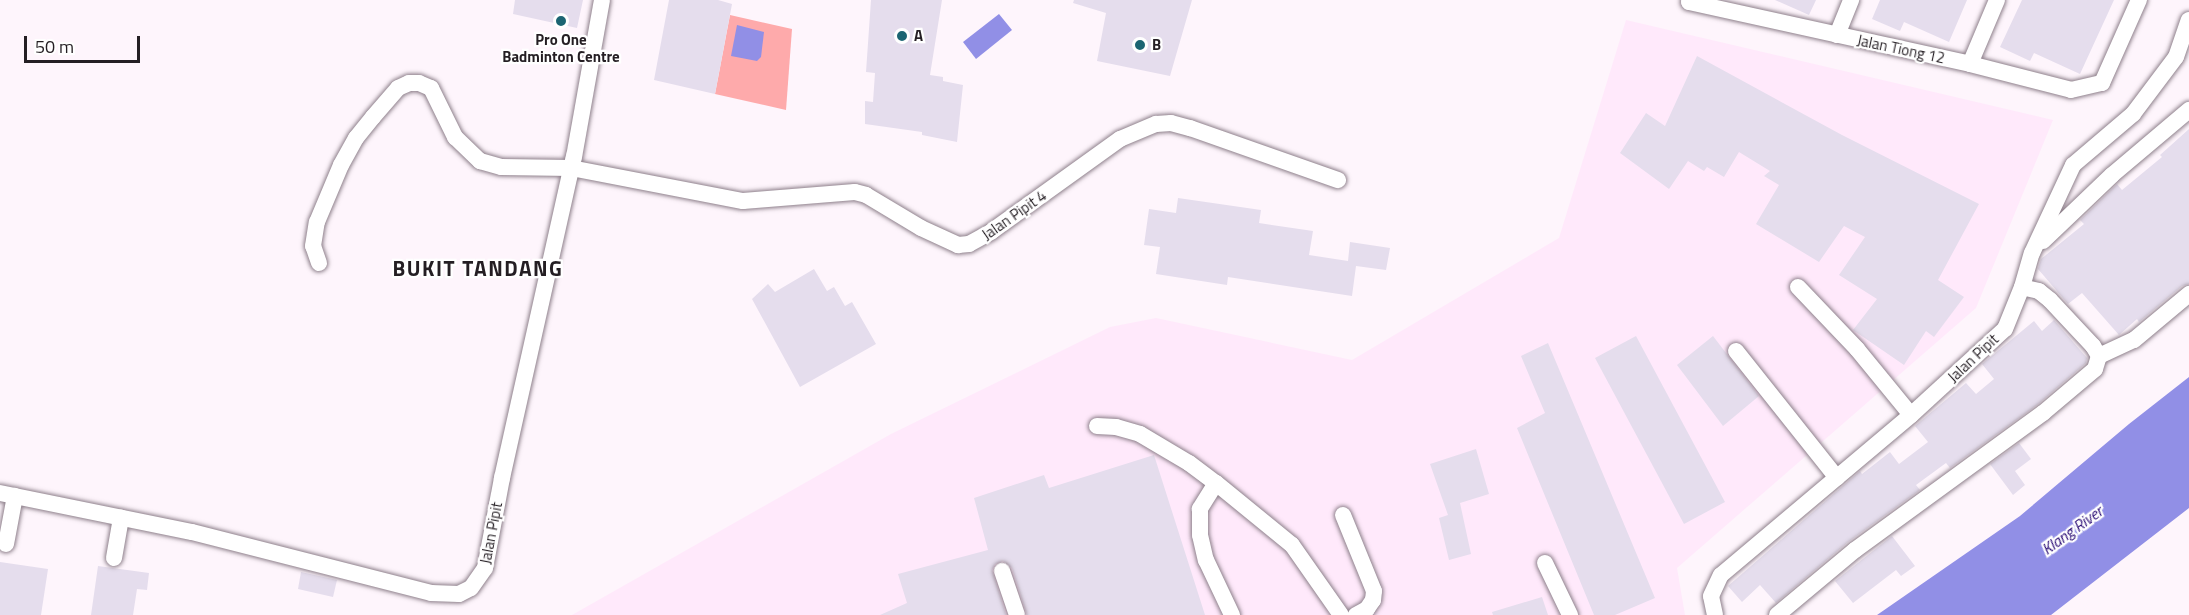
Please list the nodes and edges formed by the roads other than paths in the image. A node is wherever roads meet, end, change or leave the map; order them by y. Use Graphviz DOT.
graph roads {
  1 [pos="602,0"];
  2 [pos="1690,0"];
  3 [pos="1851,0"];
  4 [pos="1996,0"];
  5 [pos="2139,0"];
  6 [pos="2189,20"];
  7 [pos="1837,35"];
  8 [pos="1970,64"];
  9 [pos="2189,110"];
  10 [pos="571,168"];
  11 [pos="1338,180"];
  12 [pos="2032,253"];
  13 [pos="319,263"];
  14 [pos="1798,287"];
  15 [pos="2022,287"];
  16 [pos="2189,294"];
  17 [pos="1736,351"];
  18 [pos="2099,356"];
  19 [pos="1911,415"];
  20 [pos="1097,426"];
  21 [pos="1837,478"];
  22 [pos="1216,483"];
  23 [pos="8,494"];
  24 [pos="1343,515"];
  25 [pos="121,518"];
  26 [pos="6,544"];
  27 [pos="114,558"];
  28 [pos="1545,563"];
  29 [pos="1002,571"];
  30 [pos="1017,615"];
  31 [pos="1232,615"];
  32 [pos="1341,615"];
  33 [pos="1356,615"];
  34 [pos="1570,615"];
  35 [pos="1715,615"];
  36 [pos="1777,615"];
  1 -- 10 [label="street, Jalan Pipit"];
  2 -- 7 [label="street, Jalan Tiong 12"];
  3 -- 7 [label="street"];
  4 -- 8 [label="street"];
  5 -- 8 [label="street, Jalan Tiong 12"];
  6 -- 12 [label="street, Jalan Pipit"];
  7 -- 8 [label="street, Jalan Tiong 12"];
  9 -- 12 [label="street"];
  10 -- 11 [label="street, Jalan Pipit 4"];
  10 -- 13 [label="street, Jalan Pipit 4"];
  10 -- 25 [label="street, Jalan Pipit"];
  12 -- 15 [label="street, Jalan Pipit"];
  14 -- 19 [label="street"];
  15 -- 18 [label="street"];
  15 -- 19 [label="street, Jalan Pipit"];
  16 -- 18 [label="street"];
  17 -- 21 [label="street"];
  18 -- 36 [label="street"];
  19 -- 21 [label="street, Jalan Pipit"];
  20 -- 22 [label="street"];
  21 -- 35 [label="street, Jalan Pipit"];
  22 -- 31 [label="street"];
  22 -- 32 [label="street"];
  23 -- 25 [label="street, Jalan Pipit"];
  23 -- 26 [label="street"];
  24 -- 33 [label="street"];
  25 -- 27 [label="street"];
  28 -- 34 [label="street"];
  29 -- 30 [label="street"];
}
